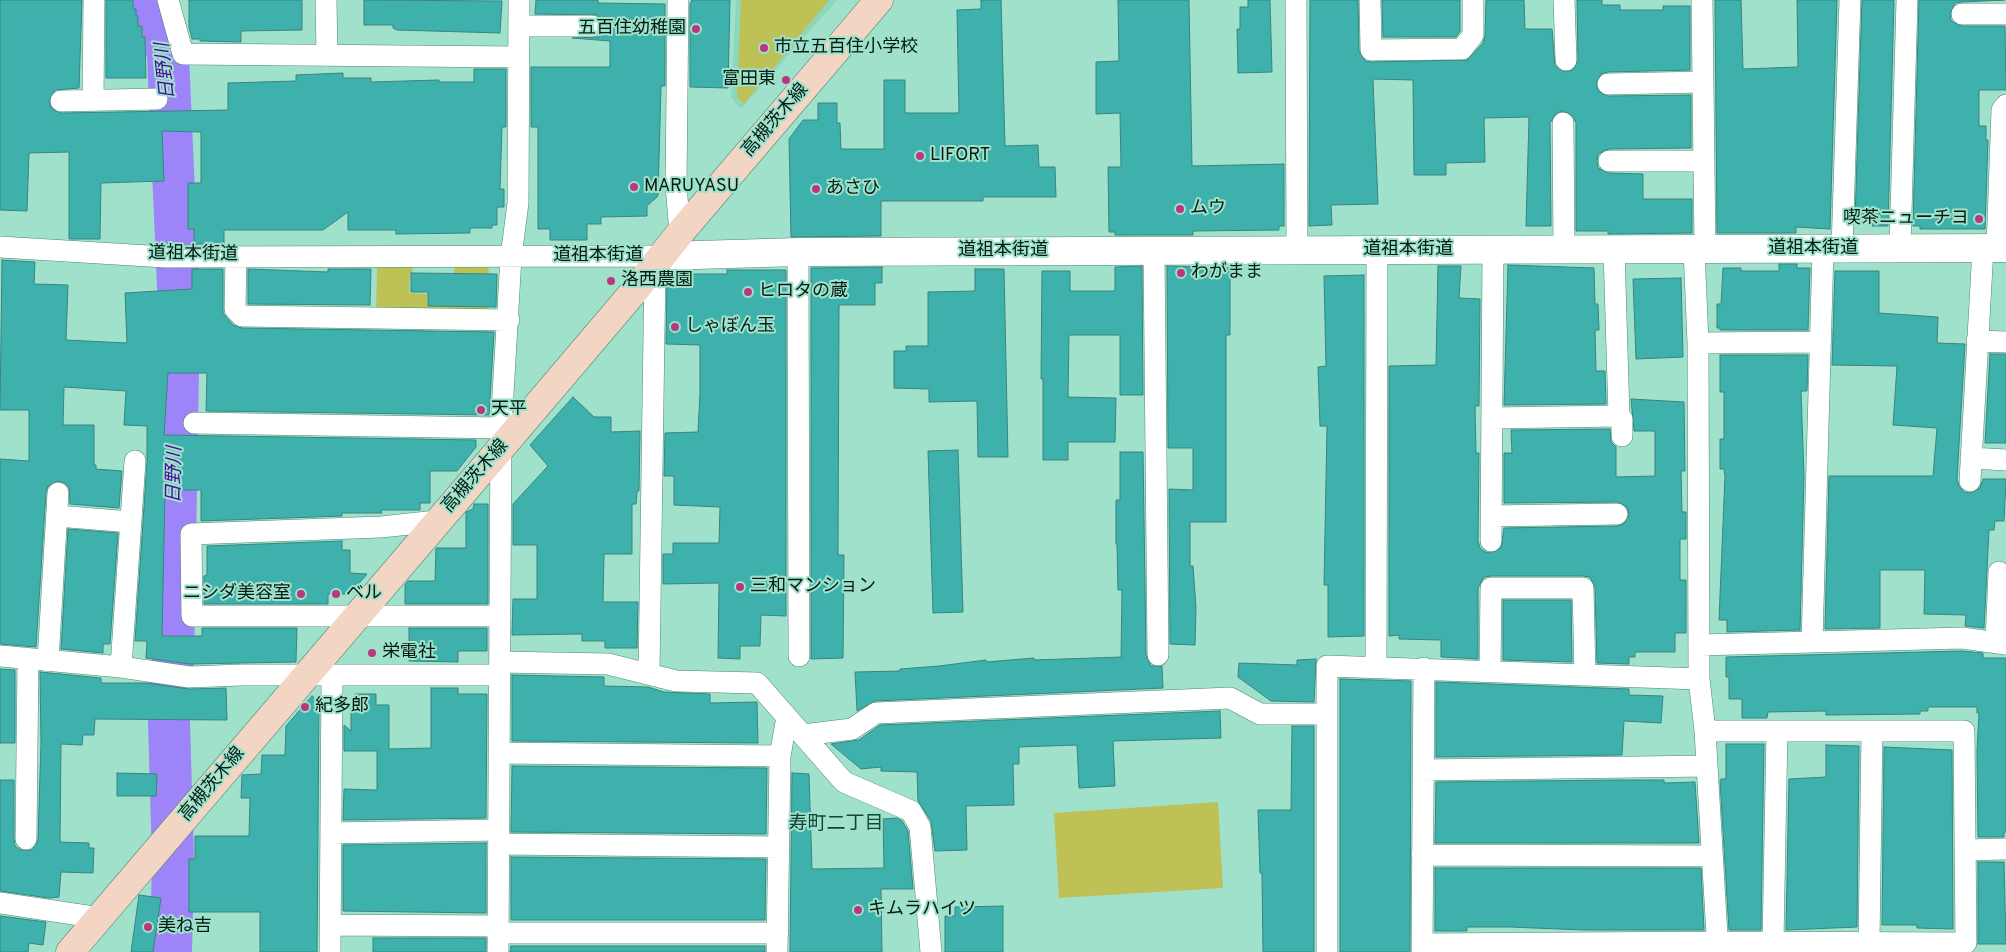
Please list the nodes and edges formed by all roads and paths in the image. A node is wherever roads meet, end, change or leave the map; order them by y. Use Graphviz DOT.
graph roads {
  1 [pos="94,0"];
  2 [pos="168,0"];
  3 [pos="326,0"];
  4 [pos="519,0"];
  5 [pos="678,0"];
  6 [pos="879,0"];
  7 [pos="1296,0"];
  8 [pos="1370,0"];
  9 [pos="1473,0"];
  10 [pos="1564,0"];
  11 [pos="1702,0"];
  12 [pos="1850,0"];
  13 [pos="1907,0"];
  14 [pos="1962,14"];
  15 [pos="2006,14"];
  16 [pos="519,26"];
  17 [pos="592,26"];
  18 [pos="326,56"];
  19 [pos="519,57"];
  20 [pos="1566,60"];
  21 [pos="1703,82"];
  22 [pos="1608,84"];
  23 [pos="157,99"];
  24 [pos="93,100"];
  25 [pos="61,101"];
  26 [pos="2006,106"];
  27 [pos="1563,123"];
  28 [pos="1610,161"];
  29 [pos="1704,161"];
  30 [pos="680,234"];
  31 [pos="0,247"];
  32 [pos="1995,248"];
  33 [pos="1832,249"];
  34 [pos="1900,249"];
  35 [pos="1154,250"];
  36 [pos="1297,250"];
  37 [pos="1377,250"];
  38 [pos="1493,250"];
  39 [pos="1564,250"];
  40 [pos="1614,250"];
  41 [pos="1700,250"];
  42 [pos="798,252"];
  43 [pos="236,256"];
  44 [pos="510,257"];
  45 [pos="659,261"];
  46 [pos="509,320"];
  47 [pos="1978,341"];
  48 [pos="1820,342"];
  49 [pos="2006,342"];
  50 [pos="1698,344"];
  51 [pos="1492,418"];
  52 [pos="194,423"];
  53 [pos="501,438"];
  54 [pos="1971,458"];
  55 [pos="2006,460"];
  56 [pos="135,461"];
  57 [pos="1970,481"];
  58 [pos="58,493"];
  59 [pos="1618,514"];
  60 [pos="57,516"];
  61 [pos="1491,516"];
  62 [pos="437,521"];
  63 [pos="131,522"];
  64 [pos="1491,541"];
  65 [pos="1999,572"];
  66 [pos="500,616"];
  67 [pos="356,617"];
  68 [pos="1812,642"];
  69 [pos="2001,643"];
  70 [pos="1700,645"];
  71 [pos="1158,655"];
  72 [pos="0,656"];
  73 [pos="799,656"];
  74 [pos="38,660"];
  75 [pos="120,667"];
  76 [pos="1376,667"];
  77 [pos="500,668"];
  78 [pos="1424,668"];
  79 [pos="1490,671"];
  80 [pos="649,674"];
  81 [pos="1585,675"];
  82 [pos="319,676"];
  83 [pos="1699,679"];
  84 [pos="1327,714"];
  85 [pos="787,717"];
  86 [pos="1705,730"];
  87 [pos="1777,730"];
  88 [pos="1872,731"];
  89 [pos="803,735"];
  90 [pos="499,753"];
  91 [pos="780,756"];
  92 [pos="1707,766"];
  93 [pos="1423,770"];
  94 [pos="331,833"];
  95 [pos="499,837"];
  96 [pos="26,839"];
  97 [pos="779,847"];
  98 [pos="2006,849"];
  99 [pos="1965,850"];
  100 [pos="1422,855"];
  101 [pos="1712,856"];
  102 [pos="0,903"];
  103 [pos="100,918"];
  104 [pos="330,925"];
  105 [pos="498,937"];
  106 [pos="778,942"];
  107 [pos="1773,942"];
  108 [pos="1868,942"];
  109 [pos="1718,947"];
  110 [pos="1422,948"];
  111 [pos="70,952"];
  112 [pos="330,952"];
  113 [pos="932,952"];
  114 [pos="1327,952"];
  1 -- 24 [label="street"];
  2 -- 18 [label="street"];
  3 -- 18 [label="street"];
  4 -- 16 [label="street"];
  5 -- 30 [label="street"];
  6 -- 30 [label="main road, 高槻茨木線"];
  7 -- 36 [label="street"];
  8 -- 9 [label="street"];
  10 -- 20 [label="street"];
  11 -- 21 [label="street"];
  12 -- 33 [label="street"];
  13 -- 34 [label="street"];
  14 -- 15 [label="street"];
  16 -- 17 [label="street"];
  16 -- 19 [label="street"];
  18 -- 19 [label="street"];
  19 -- 44 [label="street"];
  21 -- 22 [label="street"];
  21 -- 29 [label="street"];
  23 -- 24 [label="street"];
  24 -- 25 [label="street"];
  26 -- 32 [label="street"];
  27 -- 39 [label="street"];
  28 -- 29 [label="street"];
  29 -- 41 [label="street"];
  30 -- 45 [label="main road, 高槻茨木線"];
  31 -- 43 [label="street, 道祖本街道"];
  32 -- 34 [label="street, 道祖本街道"];
  32 -- 47 [label="street"];
  33 -- 34 [label="street, 道祖本街道"];
  33 -- 41 [label="street, 道祖本街道"];
  33 -- 48 [label="street"];
  35 -- 36 [label="street, 道祖本街道"];
  35 -- 42 [label="street, 道祖本街道"];
  35 -- 71 [label="street"];
  36 -- 37 [label="street, 道祖本街道"];
  37 -- 38 [label="street, 道祖本街道"];
  37 -- 76 [label="street"];
  38 -- 39 [label="street, 道祖本街道"];
  38 -- 51 [label="street"];
  39 -- 40 [label="street, 道祖本街道"];
  40 -- 41 [label="street, 道祖本街道"];
  40 -- 51 [label="street"];
  41 -- 50 [label="street"];
  42 -- 45 [label="street, 道祖本街道"];
  42 -- 73 [label="street"];
  43 -- 44 [label="street, 道祖本街道"];
  43 -- 46 [label="street"];
  44 -- 45 [label="street, 道祖本街道"];
  44 -- 46 [label="street"];
  45 -- 53 [label="main road, 高槻茨木線"];
  45 -- 80 [label="street"];
  46 -- 53 [label="street"];
  47 -- 49 [label="street"];
  47 -- 54 [label="street"];
  48 -- 50 [label="street"];
  48 -- 68 [label="street"];
  50 -- 70 [label="street"];
  51 -- 61 [label="street"];
  52 -- 53 [label="street"];
  53 -- 62 [label="main road, 高槻茨木線"];
  53 -- 66 [label="street"];
  54 -- 55 [label="street"];
  54 -- 57 [label="street"];
  56 -- 63 [label="street"];
  58 -- 60 [label="street"];
  59 -- 61 [label="street"];
  60 -- 63 [label="street"];
  60 -- 74 [label="street"];
  61 -- 64 [label="street"];
  62 -- 67 [label="main road, 高槻茨木線"];
  62 -- 67 [label="street"];
  63 -- 75 [label="street"];
  65 -- 69 [label="street"];
  66 -- 67 [label="street"];
  66 -- 77 [label="street"];
  67 -- 82 [label="main road, 高槻茨木線"];
  68 -- 69 [label="street"];
  68 -- 70 [label="street"];
  70 -- 83 [label="street"];
  72 -- 74 [label="street"];
  74 -- 75 [label="street"];
  74 -- 96 [label="street"];
  75 -- 82 [label="street"];
  76 -- 78 [label="street"];
  76 -- 84 [label="street"];
  77 -- 80 [label="street"];
  77 -- 82 [label="street"];
  77 -- 90 [label="street"];
  78 -- 79 [label="street"];
  78 -- 93 [label="street"];
  79 -- 81 [label="street"];
  79 -- 81 [label="street"];
  80 -- 85 [label="street"];
  81 -- 83 [label="street"];
  82 -- 94 [label="street"];
  82 -- 103 [label="main road, 高槻茨木線"];
  83 -- 86 [label="street"];
  84 -- 89 [label="street"];
  84 -- 114 [label="street"];
  85 -- 89 [label="street"];
  85 -- 91 [label="street"];
  86 -- 87 [label="street"];
  86 -- 92 [label="street"];
  87 -- 88 [label="street"];
  87 -- 107 [label="street"];
  88 -- 99 [label="street"];
  88 -- 108 [label="street"];
  89 -- 113 [label="street"];
  90 -- 91 [label="street"];
  90 -- 95 [label="street"];
  91 -- 97 [label="street"];
  92 -- 93 [label="street"];
  92 -- 101 [label="street"];
  93 -- 100 [label="street"];
  94 -- 95 [label="street"];
  94 -- 104 [label="street"];
  95 -- 97 [label="street"];
  95 -- 105 [label="street"];
  97 -- 106 [label="street"];
  98 -- 99 [label="street"];
  99 -- 108 [label="street"];
  100 -- 101 [label="street"];
  100 -- 110 [label="street"];
  101 -- 109 [label="street"];
  102 -- 103 [label="street"];
  103 -- 111 [label="main road, 高槻茨木線"];
  104 -- 105 [label="street"];
  104 -- 112 [label="street"];
  105 -- 106 [label="street"];
  107 -- 108 [label="street"];
  107 -- 109 [label="street"];
  109 -- 110 [label="street"];
}
